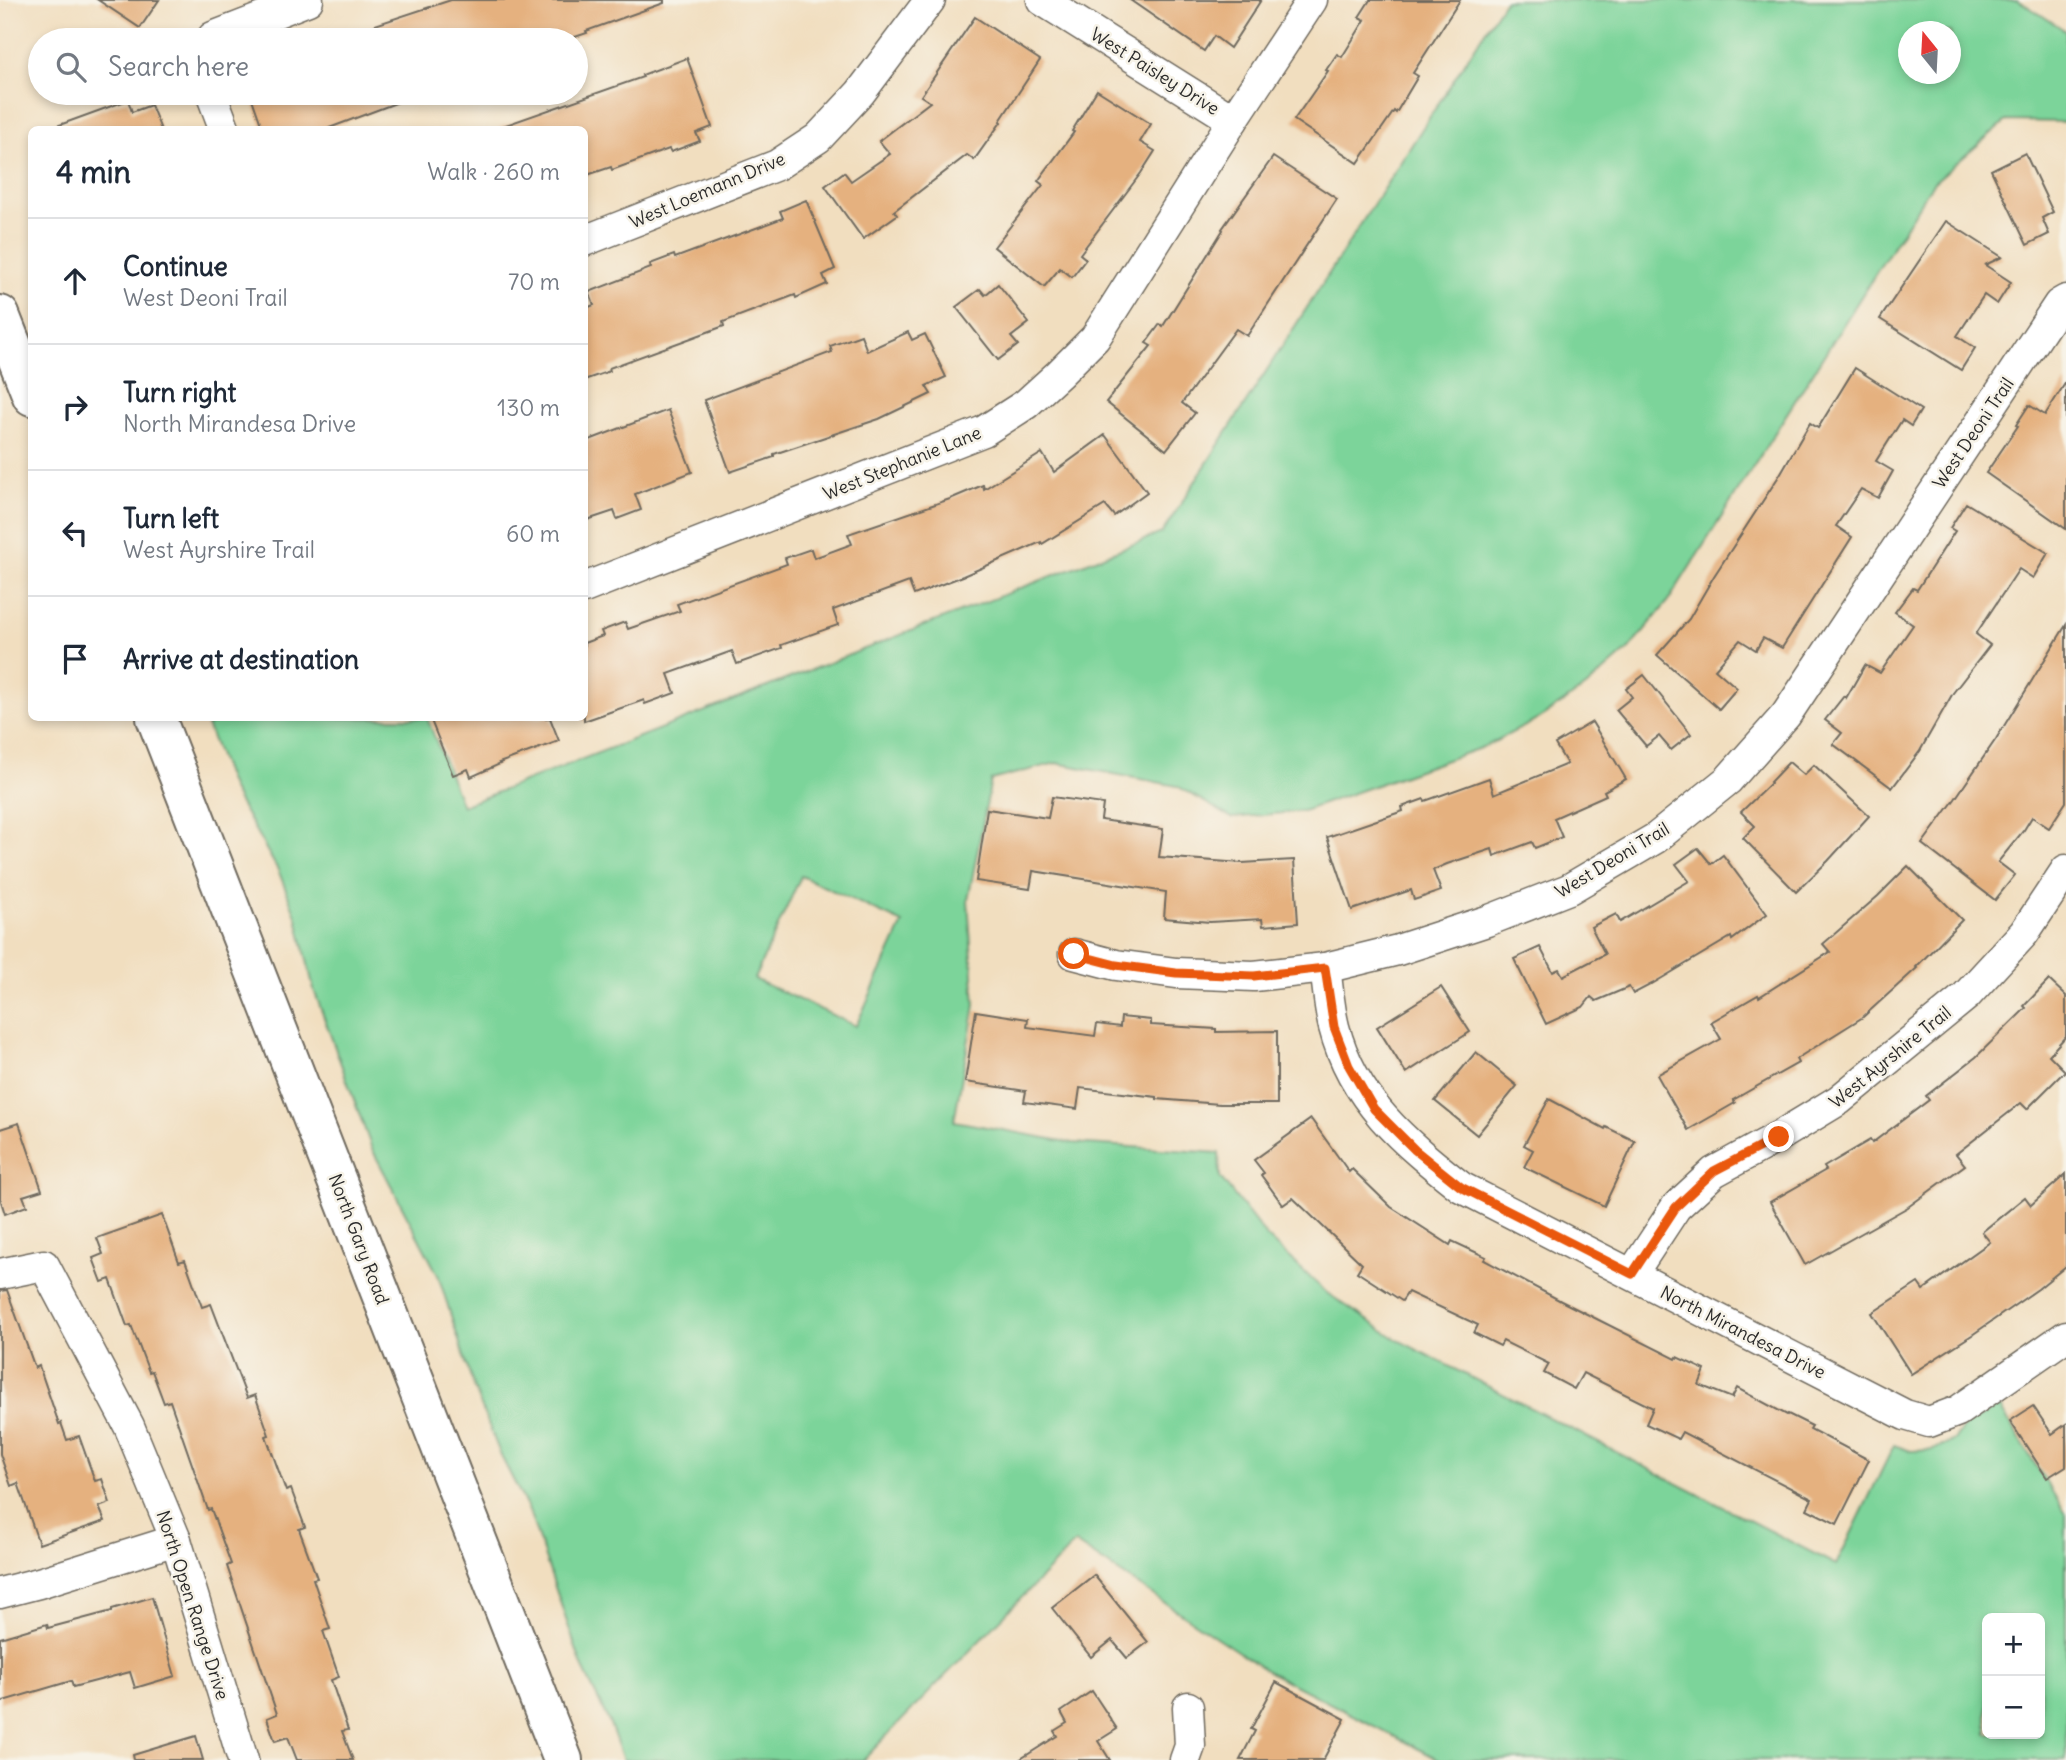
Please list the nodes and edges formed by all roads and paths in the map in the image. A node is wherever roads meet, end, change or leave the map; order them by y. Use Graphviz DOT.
graph roads {
  1 [pos="308,0"];
  2 [pos="930,0"];
  3 [pos="1042,0"];
  4 [pos="1312,0"];
  5 [pos="236,28"];
  6 [pos="216,105"];
  7 [pos="1233,120"];
  8 [pos="223,126"];
  9 [pos="588,239"];
  10 [pos="2066,300"];
  11 [pos="0,315"];
  12 [pos="28,386"];
  13 [pos="588,586"];
  14 [pos="157,721"];
  15 [pos="2066,870"];
  16 [pos="1074,954"];
  17 [pos="1325,968"];
  18 [pos="0,1274"];
  19 [pos="1632,1274"];
  20 [pos="2066,1336"];
  21 [pos="176,1540"];
  22 [pos="0,1593"];
  23 [pos="1188,1707"];
  24 [pos="243,1760"];
  25 [pos="563,1760"];
  26 [pos="1185,1760"];
  1 -- 5 [label="street"];
  2 -- 9 [label="street, West Loemann Drive"];
  3 -- 7 [label="street, West Paisley Drive"];
  4 -- 7 [label="street, West Stephanie Lane"];
  6 -- 8 [label="street"];
  7 -- 13 [label="street, West Stephanie Lane"];
  10 -- 17 [label="street, West Deoni Trail"];
  11 -- 12 [label="main road"];
  14 -- 25 [label="main road, North Gary Road"];
  15 -- 19 [label="street, West Ayrshire Trail"];
  16 -- 17 [label="street, West Deoni Trail"];
  17 -- 19 [label="street, North Mirandesa Drive"];
  18 -- 21 [label="street, North Open Range Drive"];
  19 -- 20 [label="street, North Mirandesa Drive"];
  21 -- 22 [label="street"];
  21 -- 24 [label="street, North Open Range Drive"];
  23 -- 26 [label="street"];
}
